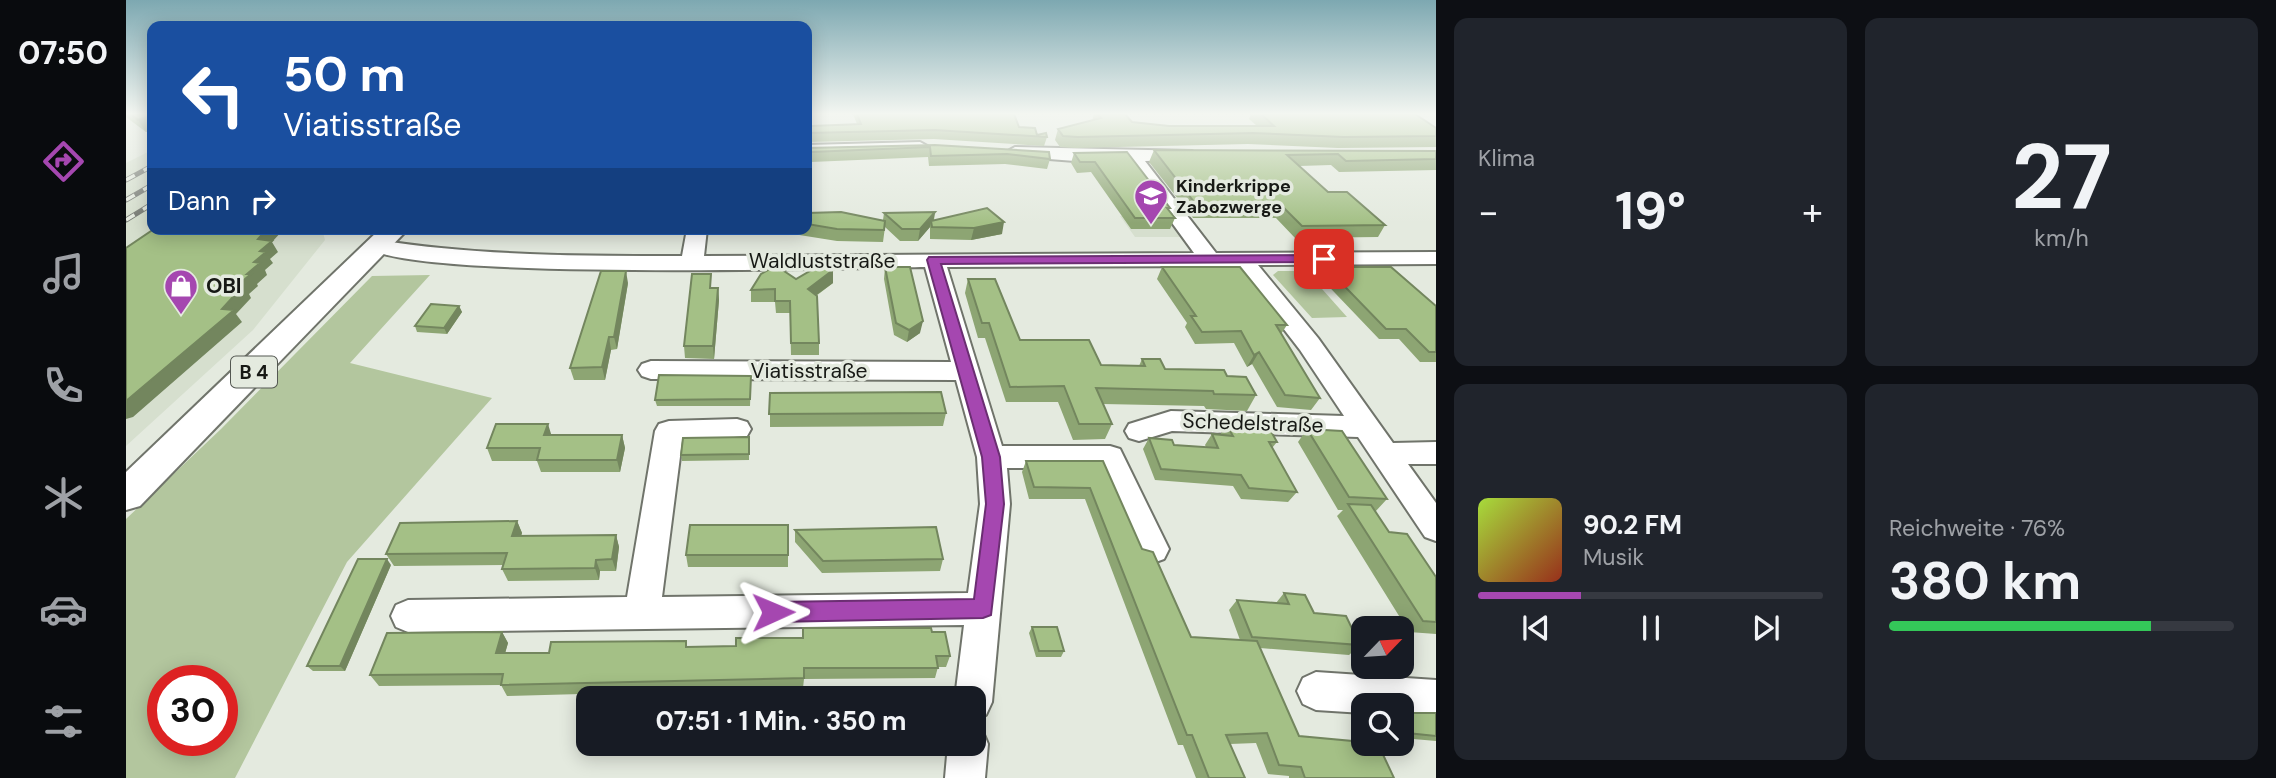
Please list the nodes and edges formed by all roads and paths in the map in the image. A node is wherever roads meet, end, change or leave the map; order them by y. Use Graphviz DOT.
graph roads {
  1 [pos="1001,151"];
  2 [pos="1130,153"];
  3 [pos="1206,153"];
  4 [pos="374,235"];
  5 [pos="374,235"];
  6 [pos="382,235"];
  7 [pos="696,235"];
  8 [pos="1436,258"];
  9 [pos="933,260"];
  10 [pos="1210,260"];
  11 [pos="1241,260"];
  12 [pos="692,262"];
  13 [pos="651,370"];
  14 [pos="966,371"];
  15 [pos="1367,427"];
  16 [pos="737,429"];
  17 [pos="1139,431"];
  18 [pos="1436,453"];
  19 [pos="1386,454"];
  20 [pos="991,457"];
  21 [pos="126,472"];
  22 [pos="126,495"];
  23 [pos="1436,528"];
  24 [pos="1153,549"];
  25 [pos="983,608"];
  26 [pos="642,614"];
  27 [pos="408,616"];
  28 [pos="975,686"];
  29 [pos="1316,691"];
  30 [pos="1436,699"];
  31 [pos="967,756"];
  32 [pos="965,778"];
  1 -- 2 [label="street"];
  2 -- 3 [label="street"];
  2 -- 10 [label="street"];
  4 -- 21 [label="main road, B 4"];
  5 -- 22 [label="main road, B 4"];
  6 -- 12 [label="street, Waldluststraße"];
  7 -- 12 [label="street"];
  8 -- 11 [label="street, Waldluststraße"];
  9 -- 10 [label="street, Waldluststraße"];
  9 -- 12 [label="street, Waldluststraße"];
  9 -- 14 [label="street"];
  10 -- 11 [label="street, Waldluststraße"];
  11 -- 15 [label="street, Schedelstraße"];
  13 -- 14 [label="street, Viatisstraße"];
  14 -- 20 [label="street"];
  15 -- 17 [label="street, Schedelstraße"];
  15 -- 19 [label="street, Schedelstraße"];
  16 -- 26 [label="street"];
  18 -- 19 [label="street"];
  19 -- 23 [label="street, Schedelstraße"];
  20 -- 24 [label="street"];
  20 -- 25 [label="street"];
  25 -- 26 [label="street"];
  25 -- 28 [label="street"];
  26 -- 27 [label="street"];
  29 -- 30 [label="street"];
  31 -- 32 [label="street"];
}
